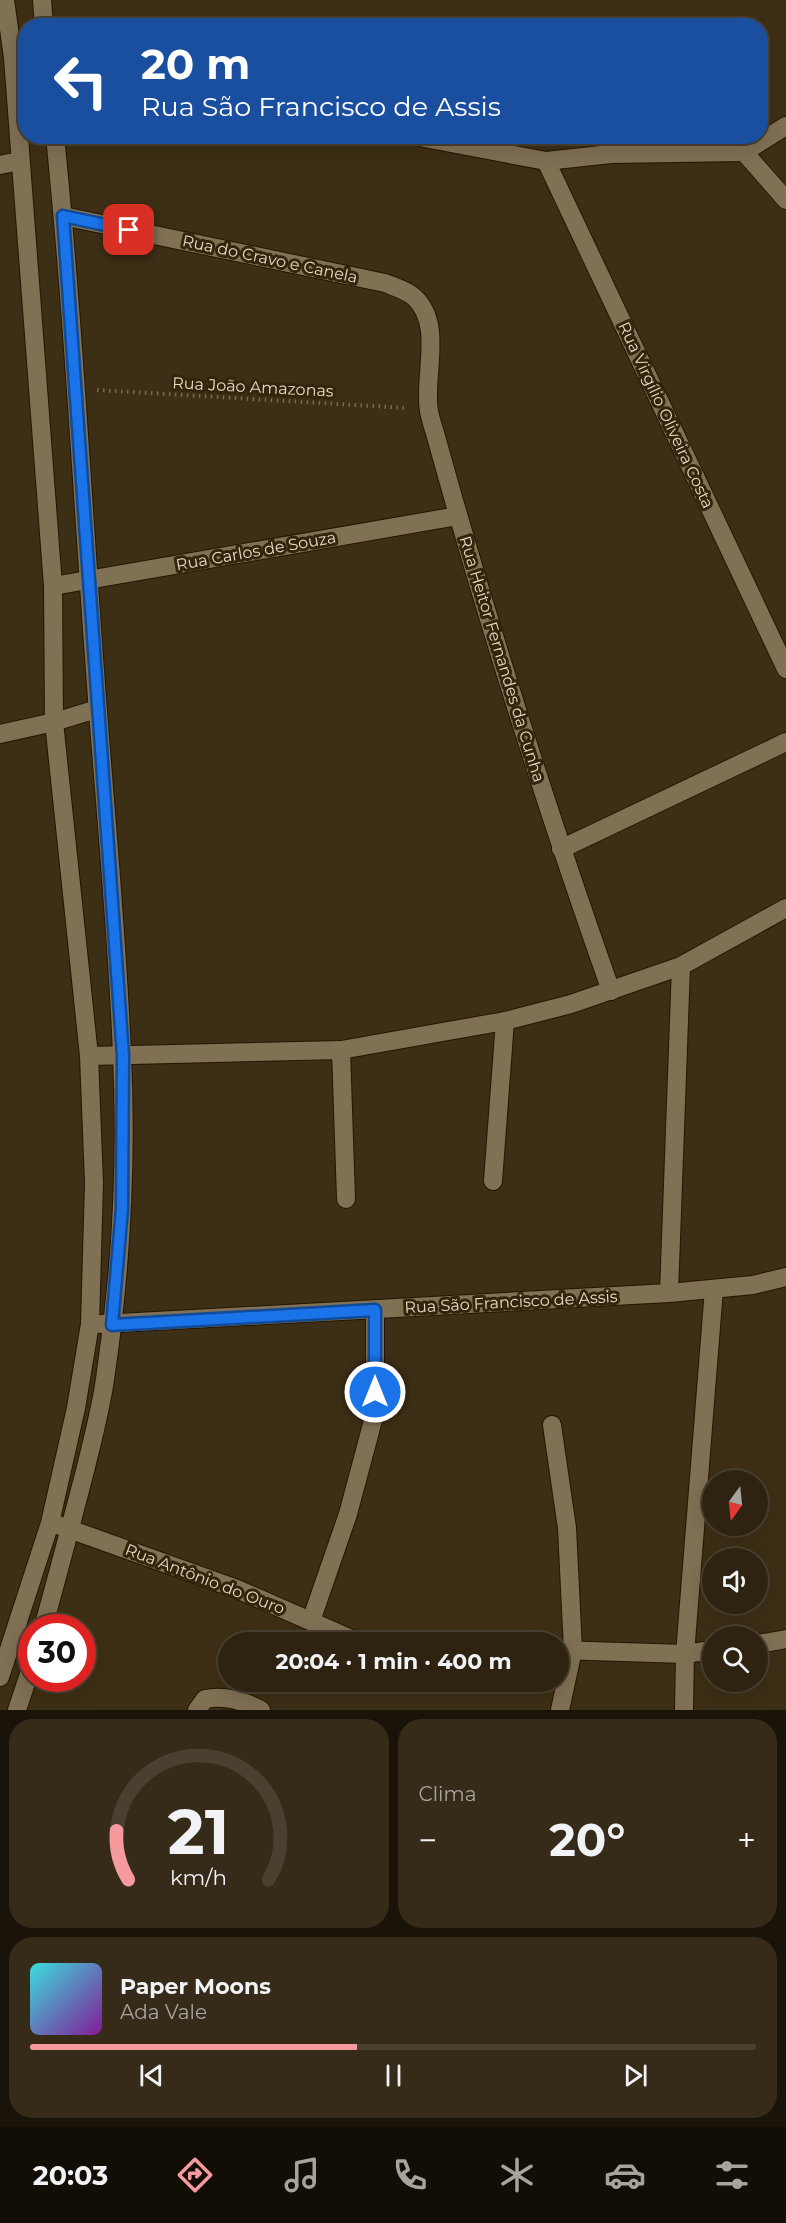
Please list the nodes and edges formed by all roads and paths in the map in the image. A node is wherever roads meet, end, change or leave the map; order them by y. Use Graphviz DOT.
graph roads {
  1 [pos="5,0"];
  2 [pos="42,0"];
  3 [pos="43,18"];
  4 [pos="18,56"];
  5 [pos="786,126"];
  6 [pos="768,137"];
  7 [pos="20,144"];
  8 [pos="55,144"];
  9 [pos="456,144"];
  10 [pos="757,144"];
  11 [pos="744,152"];
  12 [pos="20,161"];
  13 [pos="546,161"];
  14 [pos="0,165"];
  15 [pos="786,200"];
  16 [pos="63,216"];
  17 [pos="428,320"];
  18 [pos="76,388"];
  19 [pos="429,410"];
  20 [pos="458,516"];
  21 [pos="88,581"];
  22 [pos="53,586"];
  23 [pos="786,669"];
  24 [pos="97,709"];
  25 [pos="54,722"];
  26 [pos="0,734"];
  27 [pos="786,742"];
  28 [pos="561,849"];
  29 [pos="786,908"];
  30 [pos="681,966"];
  31 [pos="611,992"];
  32 [pos="505,1021"];
  33 [pos="341,1050"];
  34 [pos="89,1056"];
  35 [pos="123,1056"];
  36 [pos="493,1181"];
  37 [pos="346,1198"];
  38 [pos="786,1277"];
  39 [pos="714,1289"];
  40 [pos="669,1293"];
  41 [pos="375,1310"];
  42 [pos="90,1324"];
  43 [pos="112,1325"];
  44 [pos="552,1425"];
  45 [pos="50,1522"];
  46 [pos="70,1528"];
  47 [pos="47,1614"];
  48 [pos="312,1621"];
  49 [pos="336,1632"];
  50 [pos="566,1632"];
  51 [pos="786,1639"];
  52 [pos="768,1642"];
  53 [pos="569,1650"];
  54 [pos="702,1651"];
  55 [pos="685,1654"];
  56 [pos="0,1677"];
  57 [pos="23,1692"];
  58 [pos="562,1692"];
  59 [pos="17,1710"];
  60 [pos="197,1710"];
  61 [pos="261,1710"];
  62 [pos="560,1710"];
  63 [pos="684,1710"];
  1 -- 4 [label="street"];
  2 -- 3 [label="street"];
  5 -- 6 [label="street"];
  7 -- 12 [label="street"];
  8 -- 16 [label="street"];
  9 -- 13 [label="street"];
  10 -- 11 [label="street"];
  11 -- 13 [label="street"];
  11 -- 15 [label="street"];
  12 -- 14 [label="street"];
  12 -- 22 [label="street"];
  13 -- 23 [label="street, Rua Virgílio Oliveira Costa"];
  16 -- 17 [label="street, Rua do Cravo e Canela"];
  16 -- 18 [label="street"];
  17 -- 19 [label="street, Rua Heitor Fernandes da Cunha"];
  18 -- 19 [label="path, Rua João Amazonas"];
  18 -- 21 [label="street"];
  19 -- 20 [label="street, Rua Heitor Fernandes da Cunha"];
  20 -- 21 [label="street, Rua Carlos de Souza"];
  20 -- 28 [label="street, Rua Heitor Fernandes da Cunha"];
  21 -- 22 [label="street, Rua Carlos de Souza"];
  21 -- 24 [label="street"];
  22 -- 25 [label="street"];
  24 -- 25 [label="street"];
  24 -- 35 [label="street"];
  25 -- 26 [label="street"];
  25 -- 34 [label="street"];
  27 -- 28 [label="street"];
  28 -- 31 [label="street, Rua Heitor Fernandes da Cunha"];
  29 -- 30 [label="street"];
  30 -- 31 [label="street"];
  30 -- 40 [label="street"];
  31 -- 32 [label="street"];
  32 -- 33 [label="street"];
  32 -- 36 [label="street"];
  33 -- 35 [label="street"];
  33 -- 37 [label="street"];
  34 -- 35 [label="street"];
  34 -- 42 [label="street"];
  35 -- 43 [label="street"];
  38 -- 39 [label="street, Rua São Francisco de Assis"];
  39 -- 40 [label="street, Rua São Francisco de Assis"];
  39 -- 55 [label="street"];
  40 -- 41 [label="street, Rua São Francisco de Assis"];
  41 -- 43 [label="street, Rua São Francisco de Assis"];
  41 -- 48 [label="street"];
  42 -- 43 [label="street, Rua São Francisco de Assis"];
  42 -- 45 [label="street"];
  43 -- 46 [label="street"];
  44 -- 50 [label="street"];
  45 -- 46 [label="street, Rua Antônio do Ouro"];
  45 -- 56 [label="street"];
  46 -- 47 [label="street"];
  46 -- 48 [label="street, Rua Antônio do Ouro"];
  48 -- 49 [label="street, Rua Antônio do Ouro"];
  51 -- 52 [label="street"];
  53 -- 55 [label="street"];
  54 -- 55 [label="street"];
  55 -- 63 [label="street"];
  57 -- 59 [label="street"];
  58 -- 62 [label="street"];
  60 -- 61 [label="street"];
}
